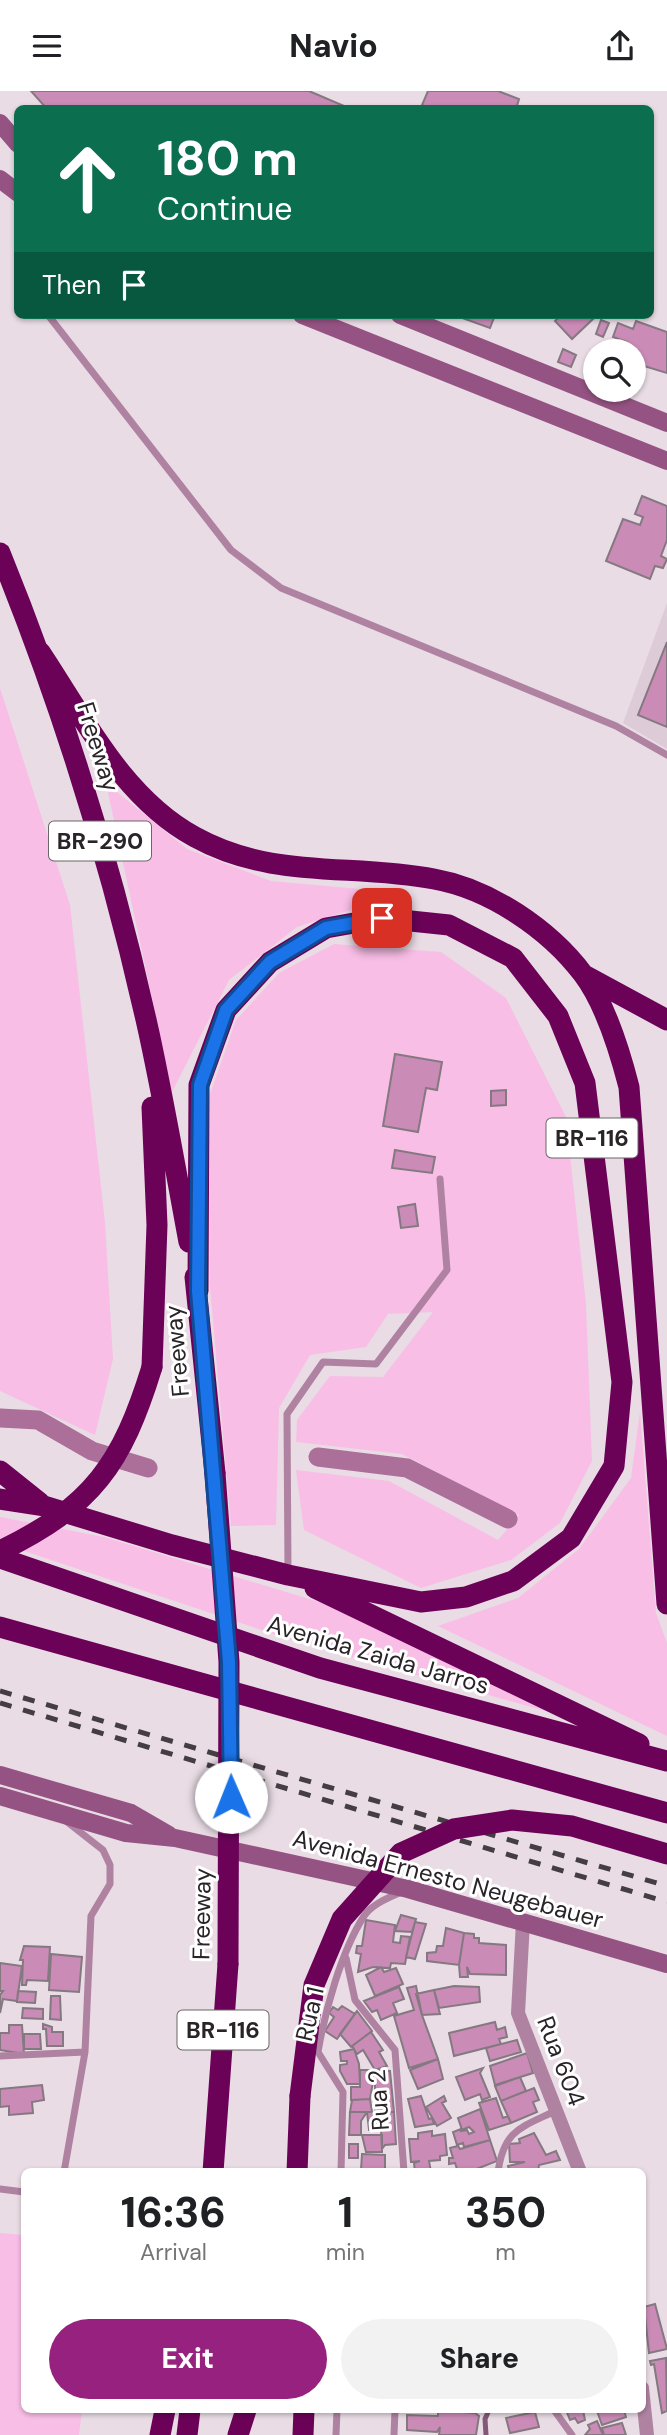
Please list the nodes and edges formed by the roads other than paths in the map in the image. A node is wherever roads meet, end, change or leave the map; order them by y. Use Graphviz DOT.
graph roads {
  1 [pos="0,123"];
  2 [pos="14,139"];
  3 [pos="0,179"];
  4 [pos="14,190"];
  5 [pos="51,319"];
  6 [pos="312,319"];
  7 [pos="410,319"];
  8 [pos="667,423"];
  9 [pos="667,461"];
  10 [pos="0,553"];
  11 [pos="40,652"];
  12 [pos="667,755"];
  13 [pos="584,975"];
  14 [pos="667,1020"];
  15 [pos="149,1033"];
  16 [pos="440,1179"];
  17 [pos="198,1291"];
  18 [pos="0,1471"];
  19 [pos="0,1499"];
  20 [pos="44,1506"];
  21 [pos="0,1551"];
  22 [pos="0,1558"];
  23 [pos="288,1576"];
  24 [pos="667,1604"];
  25 [pos="0,1627"];
  26 [pos="667,1759"];
  27 [pos="0,1775"];
  28 [pos="0,1796"];
  29 [pos="55,1812"];
  30 [pos="667,1813"];
  31 [pos="175,1838"];
  32 [pos="667,1854"];
  33 [pos="408,1889"];
  34 [pos="523,1922"];
  35 [pos="346,1957"];
  36 [pos="667,1964"];
  37 [pos="85,2052"];
  38 [pos="0,2056"];
  39 [pos="218,2096"];
  40 [pos="555,2112"];
  41 [pos="300,2124"];
  42 [pos="65,2168"];
  43 [pos="206,2168"];
  44 [pos="213,2168"];
  45 [pos="297,2168"];
  46 [pos="306,2168"];
  47 [pos="341,2168"];
  48 [pos="404,2168"];
  49 [pos="498,2168"];
  50 [pos="577,2168"];
  51 [pos="0,2189"];
  52 [pos="21,2192"];
  53 [pos="164,2413"];
  54 [pos="190,2413"];
  55 [pos="245,2413"];
  56 [pos="304,2413"];
  57 [pos="337,2413"];
  58 [pos="395,2413"];
  59 [pos="556,2413"];
  60 [pos="645,2413"];
  61 [pos="160,2435"];
  62 [pos="187,2435"];
  63 [pos="238,2435"];
  64 [pos="303,2435"];
  65 [pos="337,2435"];
  66 [pos="394,2435"];
  67 [pos="572,2435"];
  68 [pos="647,2435"];
  1 -- 2 [label="main road"];
  3 -- 4 [label="main road"];
  5 -- 12 [label="lane"];
  6 -- 9 [label="main road"];
  7 -- 8 [label="main road"];
  10 -- 11 [label="highway, Freeway / BR-290"];
  11 -- 13 [label="highway"];
  11 -- 15 [label="highway, Freeway / BR-290"];
  13 -- 14 [label="highway"];
  13 -- 24 [label="highway"];
  15 -- 17 [label="highway, Freeway / BR-290"];
  15 -- 21 [label="highway, bridge"];
  16 -- 23 [label="lane"];
  17 -- 23 [label="highway, BR-116"];
  17 -- 39 [label="highway, Freeway / BR-116, bridge"];
  18 -- 20 [label="highway"];
  19 -- 20 [label="highway, BR-116"];
  20 -- 23 [label="highway, BR-116"];
  22 -- 26 [label="highway, Avenida Zaida Jarros"];
  23 -- 26 [label="highway"];
  25 -- 30 [label="highway"];
  27 -- 31 [label="main road, Avenida Ernesto Neugebauer"];
  28 -- 29 [label="main road, Avenida Ernesto Neugebauer"];
  29 -- 31 [label="main road, Avenida Ernesto Neugebauer"];
  29 -- 37 [label="lane"];
  31 -- 33 [label="main road, Avenida Ernesto Neugebauer"];
  32 -- 41 [label="highway, bridge"];
  33 -- 34 [label="main road, Avenida Ernesto Neugebauer"];
  33 -- 35 [label="lane, Rua 1"];
  34 -- 36 [label="main road, Avenida Ernesto Neugebauer"];
  34 -- 40 [label="street, Rua 604"];
  35 -- 47 [label="lane, Rua 1"];
  35 -- 48 [label="lane, Rua 2"];
  37 -- 38 [label="lane"];
  37 -- 42 [label="lane"];
  39 -- 43 [label="highway"];
  39 -- 44 [label="highway, Freeway / BR-116"];
  40 -- 49 [label="lane"];
  40 -- 50 [label="street, Rua 604"];
  41 -- 45 [label="highway"];
  41 -- 46 [label="highway"];
  51 -- 52 [label="lane"];
  53 -- 61 [label="highway"];
  54 -- 62 [label="highway"];
  55 -- 63 [label="highway"];
  56 -- 64 [label="highway"];
  57 -- 65 [label="lane"];
  58 -- 66 [label="lane"];
  59 -- 67 [label="lane"];
  60 -- 68 [label="street"];
}
